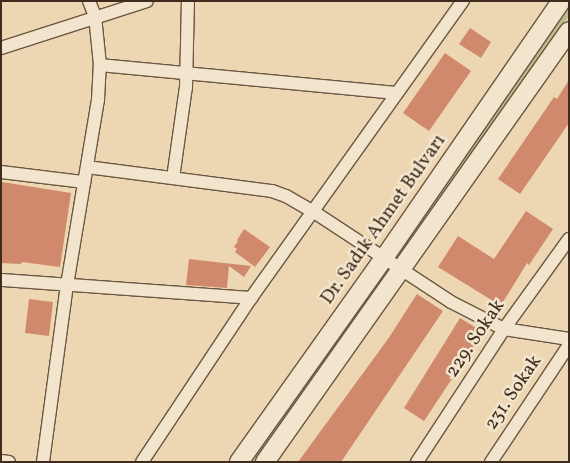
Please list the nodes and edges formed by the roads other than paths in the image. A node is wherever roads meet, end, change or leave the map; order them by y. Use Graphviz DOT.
graph roads {
  1 [pos="89,1"];
  2 [pos="147,1"];
  3 [pos="188,1"];
  4 [pos="463,1"];
  5 [pos="561,1"];
  6 [pos="95,16"];
  7 [pos="569,32"];
  8 [pos="1,48"];
  9 [pos="100,65"];
  10 [pos="186,73"];
  11 [pos="396,93"];
  12 [pos="87,166"];
  13 [pos="1,172"];
  14 [pos="172,178"];
  15 [pos="84,182"];
  16 [pos="314,212"];
  17 [pos="569,239"];
  18 [pos="384,258"];
  19 [pos="401,270"];
  20 [pos="1,280"];
  21 [pos="67,285"];
  22 [pos="251,298"];
  23 [pos="504,330"];
  24 [pos="569,339"];
  25 [pos="569,345"];
  26 [pos="1,461"];
  27 [pos="8,462"];
  28 [pos="43,462"];
  29 [pos="142,462"];
  30 [pos="239,462"];
  31 [pos="265,462"];
  32 [pos="416,462"];
  33 [pos="491,462"];
  1 -- 6 [label="street"];
  2 -- 6 [label="street"];
  3 -- 10 [label="street"];
  4 -- 11 [label="street"];
  5 -- 18 [label="main road, Dr. Sadık Ahmet Bulvarı"];
  6 -- 8 [label="street"];
  6 -- 9 [label="street"];
  7 -- 19 [label="main road"];
  9 -- 10 [label="street"];
  9 -- 12 [label="street"];
  10 -- 11 [label="street"];
  10 -- 14 [label="street"];
  11 -- 16 [label="street"];
  12 -- 14 [label="street"];
  12 -- 15 [label="street"];
  13 -- 15 [label="street"];
  14 -- 16 [label="street"];
  15 -- 21 [label="street"];
  16 -- 18 [label="street"];
  16 -- 22 [label="street"];
  17 -- 23 [label="street, 229. Sokak"];
  18 -- 19 [label="street"];
  18 -- 30 [label="main road, Dr. Sadık Ahmet Bulvarı"];
  19 -- 23 [label="street"];
  19 -- 31 [label="main road"];
  20 -- 21 [label="street"];
  21 -- 22 [label="street"];
  21 -- 28 [label="street"];
  22 -- 29 [label="street"];
  23 -- 24 [label="street"];
  23 -- 32 [label="street, 229. Sokak"];
  25 -- 33 [label="street, 231. Sokak"];
  26 -- 27 [label="street"];
}
